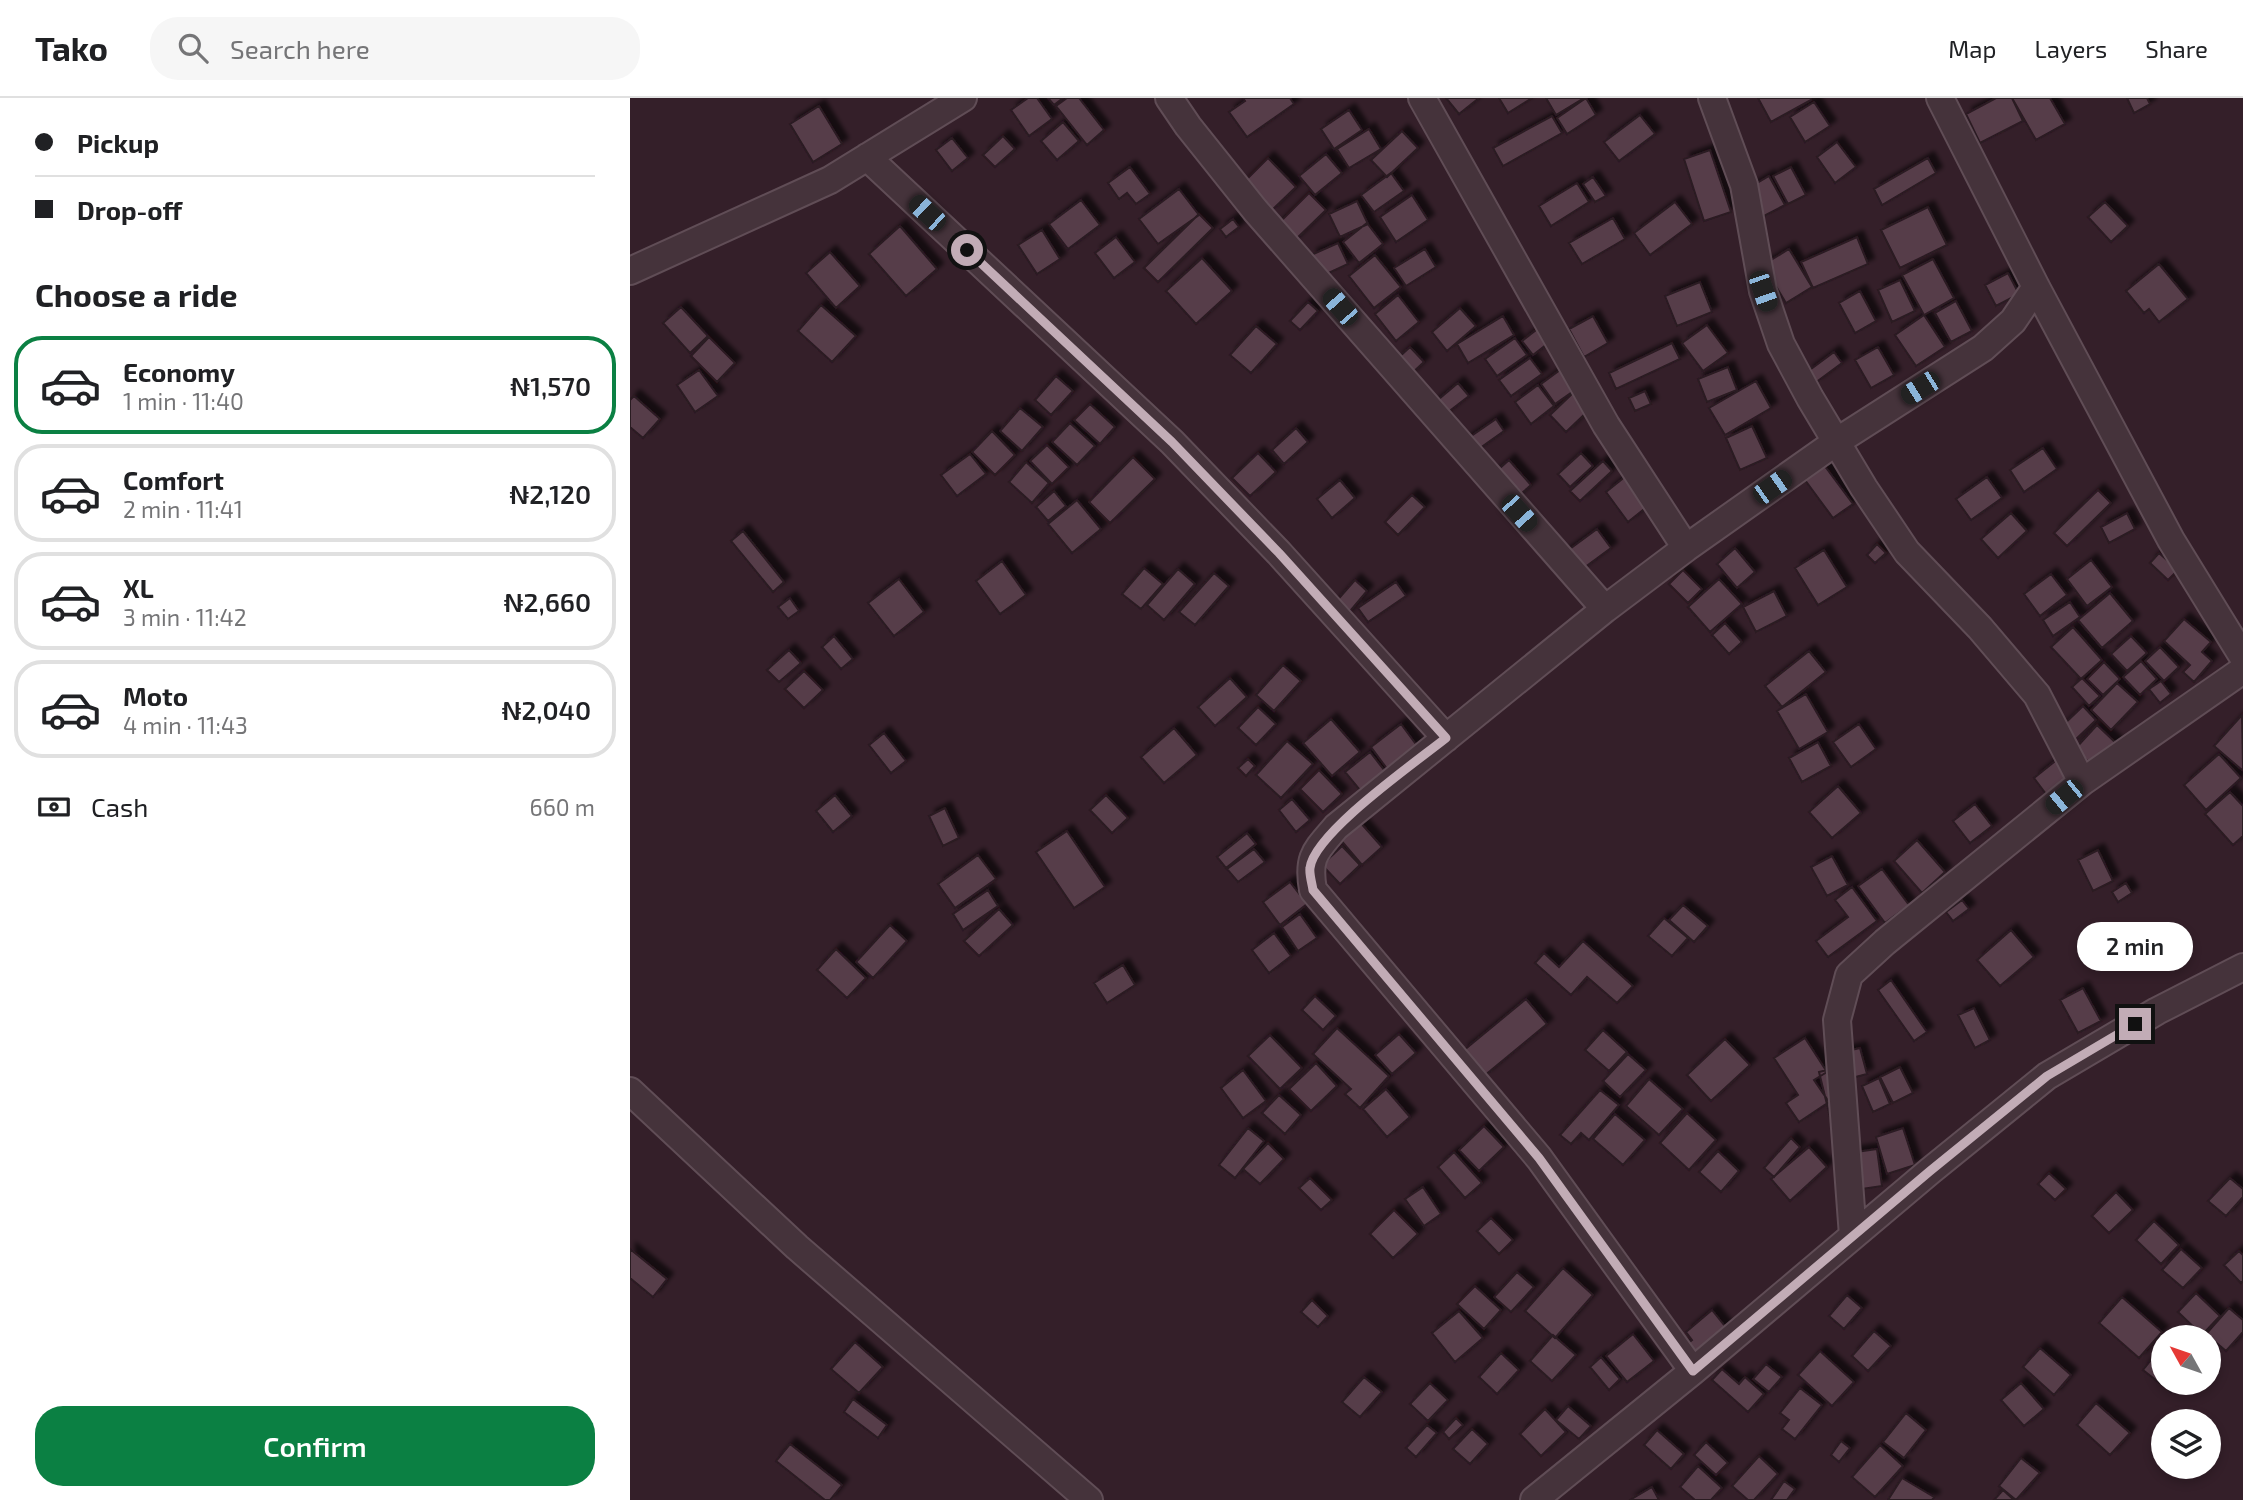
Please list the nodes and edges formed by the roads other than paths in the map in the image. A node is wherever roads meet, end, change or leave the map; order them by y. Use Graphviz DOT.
graph roads {
  1 [pos="963,98"];
  2 [pos="1169,98"];
  3 [pos="1422,98"];
  4 [pos="1712,98"];
  5 [pos="1940,98"];
  6 [pos="867,157"];
  7 [pos="631,264"];
  8 [pos="2036,287"];
  9 [pos="1836,442"];
  10 [pos="1686,548"];
  11 [pos="1605,609"];
  12 [pos="2243,657"];
  13 [pos="2243,670"];
  14 [pos="1446,738"];
  15 [pos="2082,782"];
  16 [pos="2243,968"];
  17 [pos="630,1091"];
  18 [pos="1853,1236"];
  19 [pos="1693,1371"];
  20 [pos="1088,1500"];
  21 [pos="1534,1500"];
  1 -- 6 [label="street"];
  2 -- 11 [label="street"];
  3 -- 10 [label="street"];
  4 -- 9 [label="street"];
  5 -- 8 [label="street"];
  6 -- 7 [label="street"];
  6 -- 14 [label="street"];
  8 -- 9 [label="street"];
  8 -- 12 [label="street"];
  9 -- 10 [label="street"];
  9 -- 15 [label="street"];
  10 -- 11 [label="street"];
  11 -- 14 [label="street"];
  13 -- 15 [label="street"];
  14 -- 19 [label="street"];
  15 -- 18 [label="street"];
  16 -- 18 [label="street"];
  17 -- 20 [label="street"];
  18 -- 19 [label="street"];
  19 -- 21 [label="street"];
}
